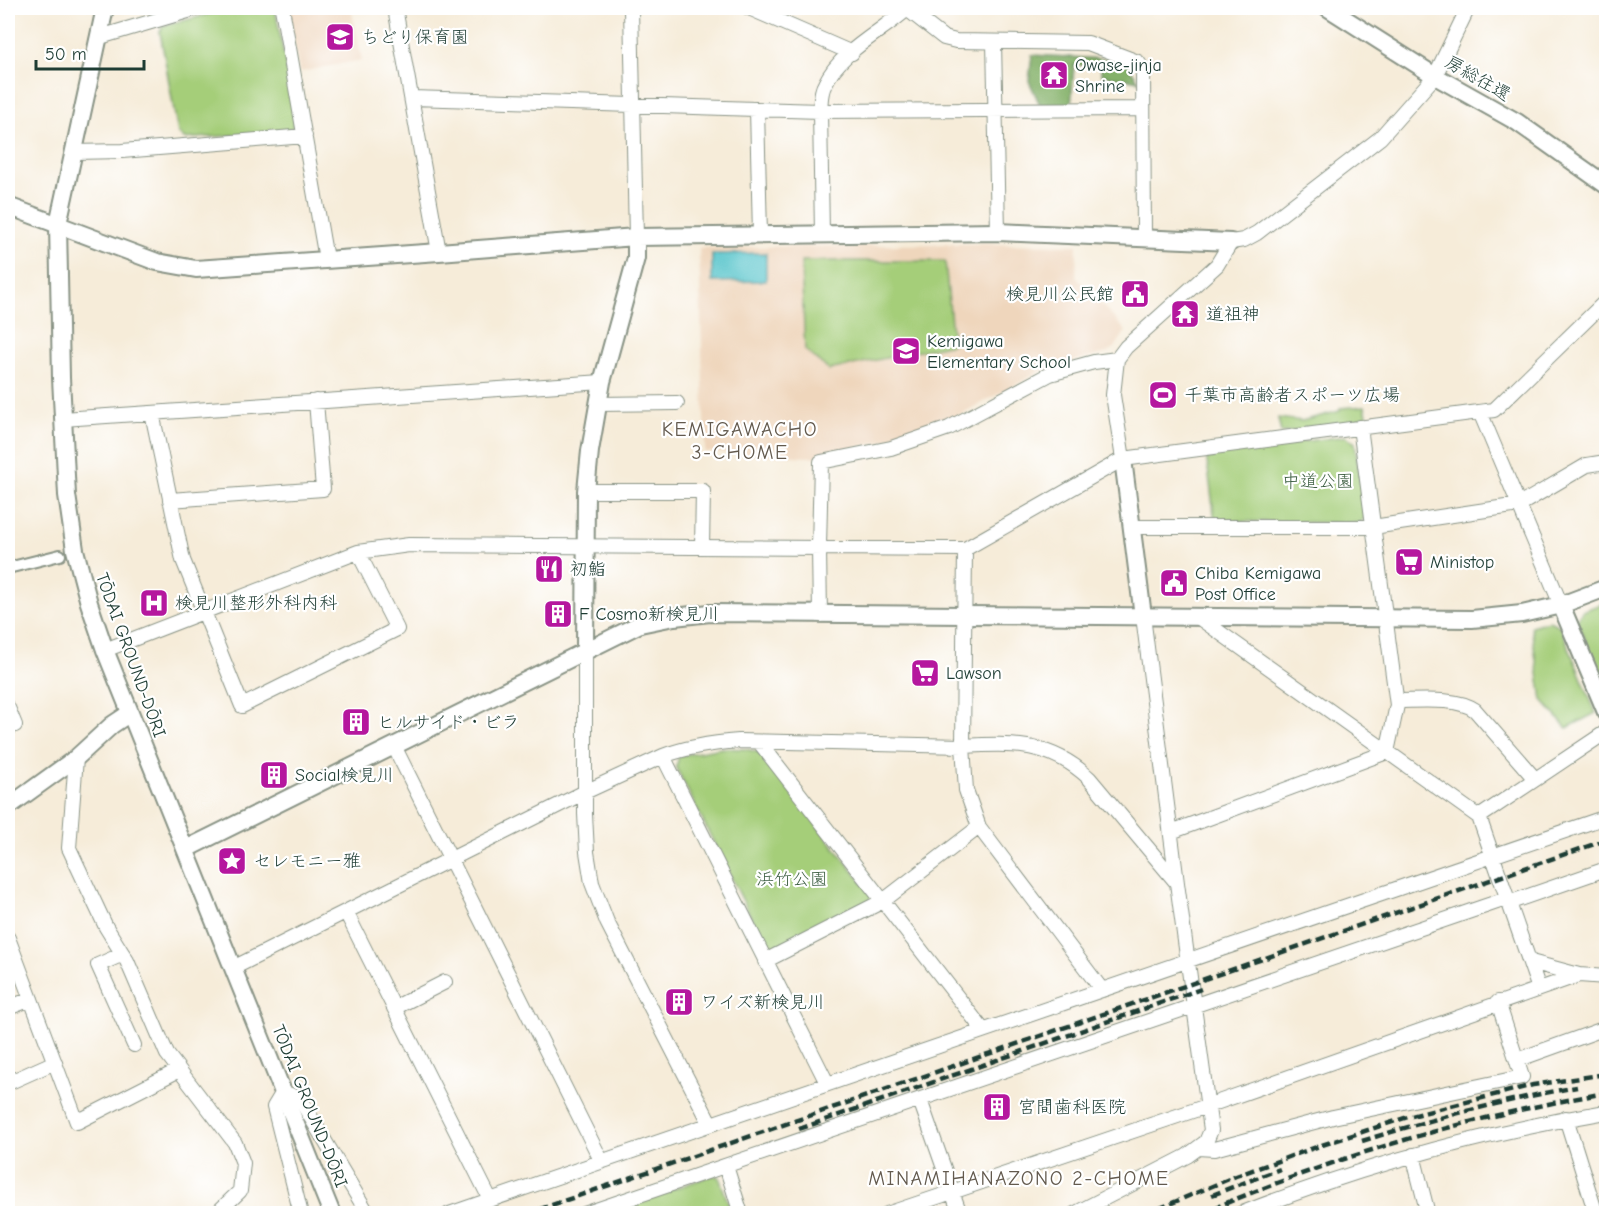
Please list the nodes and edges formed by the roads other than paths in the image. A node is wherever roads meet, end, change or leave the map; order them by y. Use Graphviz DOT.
graph roads {
  1 [pos="105,8"];
  2 [pos="198,8"];
  3 [pos="282,8"];
  4 [pos="395,8"];
  5 [pos="631,8"];
  6 [pos="748,8"];
  7 [pos="907,8"];
  8 [pos="1328,8"];
  9 [pos="1468,8"];
  10 [pos="100,37"];
  11 [pos="994,42"];
  12 [pos="852,53"];
  13 [pos="1435,76"];
  14 [pos="412,98"];
  15 [pos="633,105"];
  16 [pos="757,109"];
  17 [pos="1143,109"];
  18 [pos="994,110"];
  19 [pos="820,111"];
  20 [pos="305,136"];
  21 [pos="74,152"];
  22 [pos="1606,186"];
  23 [pos="8,206"];
  24 [pos="58,224"];
  25 [pos="998,232"];
  26 [pos="760,235"];
  27 [pos="822,235"];
  28 [pos="636,237"];
  29 [pos="1144,237"];
  30 [pos="1231,242"];
  31 [pos="439,252"];
  32 [pos="326,259"];
  33 [pos="1606,301"];
  34 [pos="1117,359"];
  35 [pos="602,382"];
  36 [pos="316,401"];
  37 [pos="677,403"];
  38 [pos="598,404"];
  39 [pos="1480,412"];
  40 [pos="152,413"];
  41 [pos="63,419"];
  42 [pos="1360,427"];
  43 [pos="1123,459"];
  44 [pos="1606,462"];
  45 [pos="586,491"];
  46 [pos="170,500"];
  47 [pos="1519,505"];
  48 [pos="1131,526"];
  49 [pos="1373,527"];
  50 [pos="586,546"];
  51 [pos="702,547"];
  52 [pos="819,548"];
  53 [pos="965,549"];
  54 [pos="358,552"];
  55 [pos="60,555"];
  56 [pos="8,568"];
  57 [pos="1606,588"];
  58 [pos="1561,605"];
  59 [pos="204,612"];
  60 [pos="820,615"];
  61 [pos="965,616"];
  62 [pos="1143,616"];
  63 [pos="1198,617"];
  64 [pos="1385,617"];
  65 [pos="105,650"];
  66 [pos="585,651"];
  67 [pos="1397,701"];
  68 [pos="8,708"];
  69 [pos="1606,712"];
  70 [pos="130,713"];
  71 [pos="8,728"];
  72 [pos="1606,732"];
  73 [pos="760,742"];
  74 [pos="394,746"];
  75 [pos="963,746"];
  76 [pos="1387,752"];
  77 [pos="663,756"];
  78 [pos="76,758"];
  79 [pos="1535,779"];
  80 [pos="585,792"];
  81 [pos="8,807"];
  82 [pos="1479,817"];
  83 [pos="1606,817"];
  84 [pos="979,827"];
  85 [pos="1171,832"];
  86 [pos="186,849"];
  87 [pos="1492,855"];
  88 [pos="450,860"];
  89 [pos="1606,869"];
  90 [pos="1177,883"];
  91 [pos="883,901"];
  92 [pos="1507,901"];
  93 [pos="346,912"];
  94 [pos="8,938"];
  95 [pos="123,954"];
  96 [pos="1188,959"];
  97 [pos="765,961"];
  98 [pos="1531,963"];
  99 [pos="233,968"];
  100 [pos="1579,975"];
  101 [pos="1606,977"];
  102 [pos="445,982"];
  103 [pos="1539,989"];
  104 [pos="1102,990"];
  105 [pos="31,999"];
  106 [pos="1498,1002"];
  107 [pos="1194,1006"];
  108 [pos="8,1008"];
  109 [pos="394,1008"];
  110 [pos="1606,1028"];
  111 [pos="983,1030"];
  112 [pos="134,1045"];
  113 [pos="1517,1060"];
  114 [pos="55,1062"];
  115 [pos="179,1071"];
  116 [pos="8,1083"];
  117 [pos="827,1083"];
  118 [pos="286,1097"];
  119 [pos="920,1100"];
  120 [pos="1207,1106"];
  121 [pos="1606,1112"];
  122 [pos="1566,1118"];
  123 [pos="710,1123"];
  124 [pos="1198,1148"];
  125 [pos="1413,1155"];
  126 [pos="601,1160"];
  127 [pos="726,1166"];
  128 [pos="952,1192"];
  129 [pos="490,1199"];
  130 [pos="216,1214"];
  131 [pos="301,1214"];
  132 [pos="332,1214"];
  133 [pos="369,1214"];
  134 [pos="449,1214"];
  135 [pos="584,1214"];
  136 [pos="741,1214"];
  137 [pos="888,1214"];
  138 [pos="960,1214"];
  139 [pos="1074,1214"];
  140 [pos="1240,1214"];
  141 [pos="1428,1214"];
  142 [pos="1596,1214"];
  1 -- 10 [label="street, TŌDAI GROUND-DŌRI"];
  2 -- 10 [label="street"];
  3 -- 20 [label="street"];
  4 -- 14 [label="street"];
  5 -- 15 [label="street"];
  6 -- 12 [label="street"];
  7 -- 11 [label="street"];
  7 -- 12 [label="street"];
  8 -- 13 [label="street, 房総往還"];
  9 -- 13 [label="street"];
  10 -- 21 [label="street, TŌDAI GROUND-DŌRI"];
  11 -- 17 [label="street"];
  11 -- 18 [label="street"];
  12 -- 19 [label="street"];
  13 -- 22 [label="street, 房総往還"];
  13 -- 30 [label="street"];
  14 -- 15 [label="street"];
  14 -- 31 [label="street"];
  15 -- 16 [label="street"];
  15 -- 28 [label="street"];
  16 -- 19 [label="street"];
  16 -- 26 [label="street"];
  17 -- 18 [label="street"];
  17 -- 29 [label="street"];
  18 -- 19 [label="street"];
  18 -- 25 [label="street"];
  19 -- 27 [label="street"];
  20 -- 21 [label="street"];
  20 -- 32 [label="street"];
  21 -- 24 [label="street, TŌDAI GROUND-DŌRI"];
  23 -- 24 [label="street"];
  24 -- 32 [label="street"];
  24 -- 41 [label="street, TŌDAI GROUND-DŌRI"];
  25 -- 27 [label="street"];
  25 -- 29 [label="street"];
  26 -- 27 [label="street"];
  26 -- 28 [label="street"];
  28 -- 31 [label="street"];
  28 -- 35 [label="street"];
  29 -- 30 [label="street"];
  30 -- 34 [label="street"];
  31 -- 32 [label="street"];
  33 -- 39 [label="street"];
  34 -- 43 [label="street"];
  34 -- 52 [label="street"];
  35 -- 36 [label="street"];
  35 -- 38 [label="street"];
  36 -- 40 [label="street"];
  36 -- 46 [label="street"];
  37 -- 38 [label="street"];
  38 -- 45 [label="street"];
  39 -- 42 [label="street"];
  39 -- 47 [label="street"];
  40 -- 41 [label="street"];
  40 -- 46 [label="street"];
  41 -- 65 [label="street, TŌDAI GROUND-DŌRI"];
  42 -- 43 [label="street"];
  42 -- 49 [label="street"];
  43 -- 48 [label="street"];
  43 -- 53 [label="street"];
  44 -- 47 [label="street"];
  45 -- 50 [label="street"];
  45 -- 51 [label="street"];
  46 -- 59 [label="street"];
  47 -- 49 [label="street"];
  47 -- 58 [label="street"];
  48 -- 49 [label="street"];
  48 -- 62 [label="street"];
  49 -- 64 [label="street"];
  50 -- 51 [label="street"];
  50 -- 54 [label="street"];
  50 -- 66 [label="street"];
  51 -- 52 [label="street"];
  52 -- 53 [label="street"];
  52 -- 60 [label="street"];
  53 -- 61 [label="street"];
  54 -- 59 [label="street"];
  54 -- 59 [label="street"];
  55 -- 56 [label="street"];
  57 -- 58 [label="street"];
  58 -- 64 [label="street"];
  58 -- 69 [label="street"];
  59 -- 65 [label="street"];
  60 -- 61 [label="street"];
  60 -- 66 [label="street"];
  61 -- 62 [label="street"];
  61 -- 75 [label="street"];
  62 -- 63 [label="street"];
  62 -- 85 [label="street"];
  63 -- 64 [label="street"];
  63 -- 76 [label="street"];
  64 -- 67 [label="street"];
  65 -- 70 [label="street, TŌDAI GROUND-DŌRI"];
  66 -- 74 [label="street"];
  66 -- 80 [label="street"];
  67 -- 76 [label="street"];
  67 -- 79 [label="street"];
  68 -- 71 [label="street"];
  70 -- 78 [label="street"];
  70 -- 86 [label="street, TŌDAI GROUND-DŌRI"];
  72 -- 79 [label="street"];
  73 -- 75 [label="street"];
  73 -- 77 [label="street"];
  73 -- 91 [label="street"];
  74 -- 86 [label="street"];
  74 -- 88 [label="street"];
  75 -- 84 [label="street"];
  75 -- 90 [label="street"];
  76 -- 82 [label="street"];
  76 -- 85 [label="street"];
  77 -- 80 [label="street"];
  77 -- 97 [label="street"];
  78 -- 81 [label="street"];
  78 -- 95 [label="street"];
  79 -- 82 [label="street"];
  80 -- 88 [label="street"];
  80 -- 123 [label="street"];
  82 -- 87 [label="street"];
  83 -- 87 [label="street"];
  84 -- 91 [label="street"];
  84 -- 104 [label="street"];
  85 -- 90 [label="street"];
  86 -- 99 [label="street, TŌDAI GROUND-DŌRI"];
  87 -- 92 [label="street"];
  87 -- 96 [label="street"];
  88 -- 93 [label="street"];
  88 -- 126 [label="street"];
  89 -- 92 [label="street"];
  90 -- 96 [label="street"];
  91 -- 97 [label="street"];
  91 -- 111 [label="street"];
  92 -- 98 [label="street"];
  92 -- 107 [label="street"];
  93 -- 99 [label="street"];
  93 -- 109 [label="street"];
  94 -- 105 [label="street"];
  95 -- 112 [label="street"];
  95 -- 115 [label="street"];
  96 -- 104 [label="street"];
  96 -- 107 [label="street"];
  97 -- 117 [label="street"];
  98 -- 100 [label="street"];
  98 -- 103 [label="street"];
  99 -- 118 [label="street, TŌDAI GROUND-DŌRI"];
  100 -- 101 [label="street"];
  100 -- 103 [label="street"];
  102 -- 109 [label="street"];
  103 -- 106 [label="street"];
  104 -- 111 [label="street"];
  105 -- 108 [label="street"];
  105 -- 114 [label="street"];
  106 -- 113 [label="street"];
  106 -- 120 [label="street"];
  107 -- 119 [label="street"];
  107 -- 120 [label="street"];
  109 -- 129 [label="street"];
  110 -- 113 [label="street"];
  111 -- 117 [label="street"];
  113 -- 124 [label="street"];
  114 -- 115 [label="street"];
  114 -- 116 [label="street"];
  115 -- 130 [label="street"];
  117 -- 123 [label="street"];
  118 -- 131 [label="street"];
  118 -- 132 [label="street, TŌDAI GROUND-DŌRI"];
  118 -- 133 [label="street"];
  119 -- 127 [label="street"];
  119 -- 128 [label="street"];
  120 -- 124 [label="street"];
  120 -- 128 [label="street"];
  121 -- 122 [label="street"];
  122 -- 125 [label="street"];
  122 -- 142 [label="street"];
  123 -- 126 [label="street"];
  124 -- 139 [label="street"];
  125 -- 140 [label="street"];
  125 -- 141 [label="street"];
  126 -- 129 [label="street"];
  127 -- 135 [label="street"];
  127 -- 136 [label="street"];
  128 -- 137 [label="street"];
  128 -- 138 [label="street"];
  129 -- 134 [label="street"];
}
